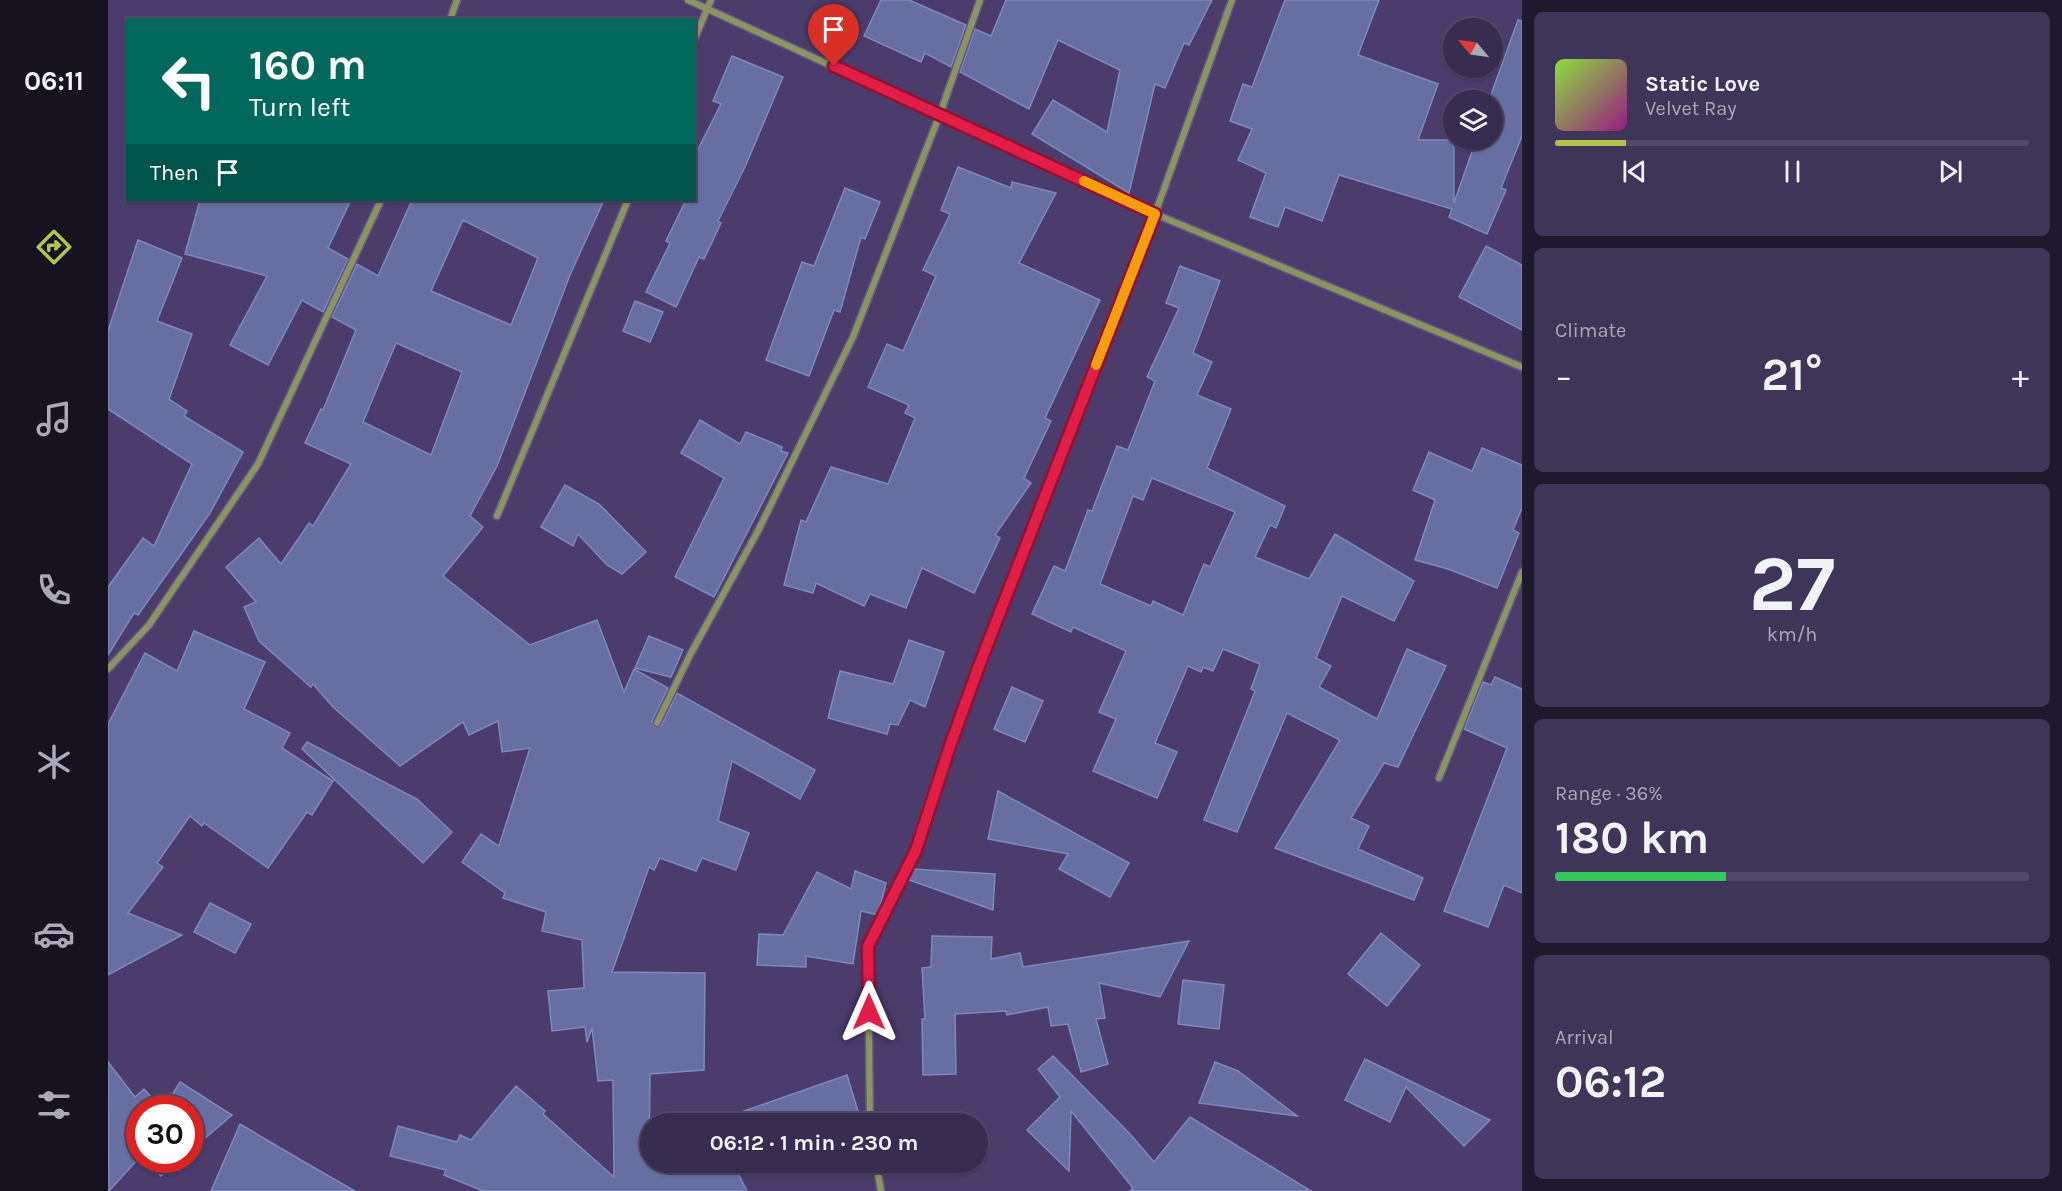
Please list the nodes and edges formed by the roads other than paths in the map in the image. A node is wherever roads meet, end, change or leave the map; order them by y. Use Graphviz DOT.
graph roads {
  1 [pos="457,0"];
  2 [pos="688,0"];
  3 [pos="711,0"];
  4 [pos="980,0"];
  5 [pos="1232,0"];
  6 [pos="708,8"];
  7 [pos="451,18"];
  8 [pos="696,35"];
  9 [pos="940,114"];
  10 [pos="381,201"];
  11 [pos="628,201"];
  12 [pos="1155,214"];
  13 [pos="1522,367"];
  14 [pos="497,516"];
  15 [pos="1522,572"];
  16 [pos="108,669"];
  17 [pos="657,723"];
  18 [pos="1439,778"];
  19 [pos="870,1113"];
  20 [pos="878,1173"];
  21 [pos="881,1191"];
  1 -- 7 [label="street"];
  2 -- 6 [label="street"];
  3 -- 6 [label="street"];
  4 -- 9 [label="street"];
  5 -- 12 [label="street"];
  6 -- 8 [label="street"];
  6 -- 9 [label="street"];
  9 -- 12 [label="street"];
  9 -- 17 [label="street"];
  10 -- 16 [label="street"];
  11 -- 14 [label="street"];
  12 -- 13 [label="street"];
  12 -- 19 [label="street"];
  15 -- 18 [label="street"];
  20 -- 21 [label="street"];
}
